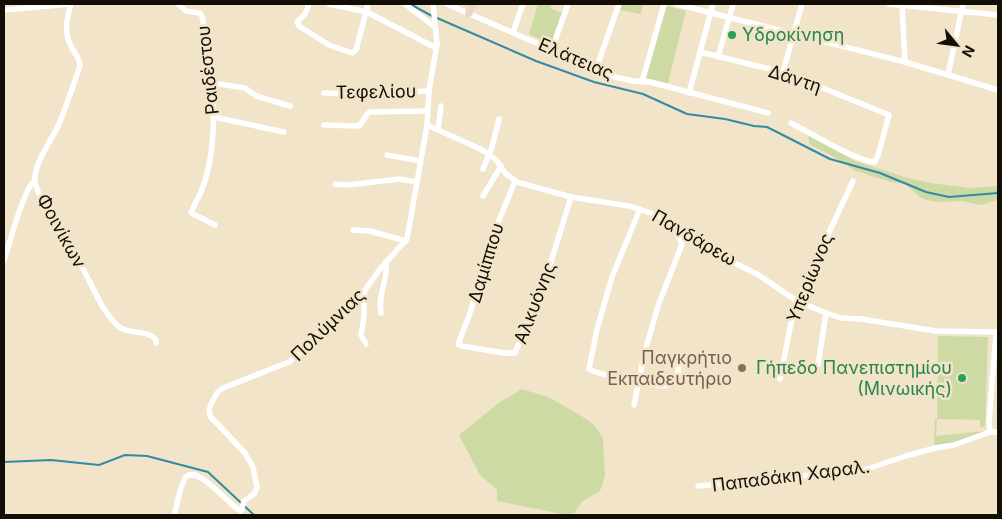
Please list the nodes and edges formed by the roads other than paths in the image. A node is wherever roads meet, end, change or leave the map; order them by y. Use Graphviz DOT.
graph roads {
  1 [pos="70,4"];
  2 [pos="178,4"];
  3 [pos="309,4"];
  4 [pos="329,4"];
  5 [pos="368,4"];
  6 [pos="405,4"];
  7 [pos="433,4"];
  8 [pos="447,4"];
  9 [pos="472,4"];
  10 [pos="523,4"];
  11 [pos="568,4"];
  12 [pos="618,4"];
  13 [pos="664,4"];
  14 [pos="676,4"];
  15 [pos="713,4"];
  16 [pos="733,4"];
  17 [pos="802,4"];
  18 [pos="889,4"];
  19 [pos="902,4"];
  20 [pos="963,4"];
  21 [pos="4,10"];
  22 [pos="962,11"];
  23 [pos="367,12"];
  24 [pos="710,12"];
  25 [pos="469,13"];
  26 [pos="998,15"];
  27 [pos="730,17"];
  28 [pos="435,27"];
  29 [pos="513,32"];
  30 [pos="793,34"];
  31 [pos="436,48"];
  32 [pos="552,49"];
  33 [pos="700,52"];
  34 [pos="718,57"];
  35 [pos="905,62"];
  36 [pos="596,69"];
  37 [pos="782,72"];
  38 [pos="948,76"];
  39 [pos="642,82"];
  40 [pos="212,83"];
  41 [pos="998,90"];
  42 [pos="429,91"];
  43 [pos="324,93"];
  44 [pos="689,93"];
  45 [pos="290,106"];
  46 [pos="441,106"];
  47 [pos="427,111"];
  48 [pos="768,113"];
  49 [pos="214,117"];
  50 [pos="499,119"];
  51 [pos="791,123"];
  52 [pos="427,124"];
  53 [pos="324,125"];
  54 [pos="438,130"];
  55 [pos="284,132"];
  56 [pos="489,154"];
  57 [pos="387,156"];
  58 [pos="420,161"];
  59 [pos="501,166"];
  60 [pos="483,169"];
  61 [pos="35,180"];
  62 [pos="515,181"];
  63 [pos="853,181"];
  64 [pos="417,182"];
  65 [pos="335,184"];
  66 [pos="483,196"];
  67 [pos="571,197"];
  68 [pos="640,209"];
  69 [pos="669,221"];
  70 [pos="215,225"];
  71 [pos="353,230"];
  72 [pos="406,241"];
  73 [pos="4,260"];
  74 [pos="386,261"];
  75 [pos="364,292"];
  76 [pos="797,301"];
  77 [pos="381,313"];
  78 [pos="826,313"];
  79 [pos="997,332"];
  80 [pos="156,343"];
  81 [pos="366,344"];
  82 [pos="459,345"];
  83 [pos="679,356"];
  84 [pos="818,364"];
  85 [pos="780,379"];
  86 [pos="638,382"];
  87 [pos="634,405"];
  88 [pos="990,432"];
  89 [pos="998,432"];
  90 [pos="698,486"];
  91 [pos="174,515"];
  1 -- 21 [label="street"];
  1 -- 61 [label="street, Φοινίκων"];
  2 -- 40 [label="street, Ραιδέστου"];
  3 -- 23 [label="street"];
  4 -- 23 [label="street"];
  5 -- 23 [label="street"];
  6 -- 28 [label="street"];
  7 -- 28 [label="street"];
  8 -- 25 [label="street, Ελάτειας"];
  9 -- 25 [label="street"];
  10 -- 29 [label="street"];
  11 -- 32 [label="street"];
  12 -- 36 [label="street"];
  13 -- 39 [label="street"];
  14 -- 24 [label="street"];
  15 -- 24 [label="street"];
  16 -- 27 [label="street"];
  17 -- 30 [label="street"];
  18 -- 19 [label="street"];
  19 -- 22 [label="street"];
  19 -- 35 [label="street"];
  20 -- 22 [label="street"];
  22 -- 26 [label="street"];
  22 -- 38 [label="street"];
  23 -- 31 [label="street"];
  24 -- 27 [label="street"];
  24 -- 33 [label="street"];
  25 -- 29 [label="street, Ελάτειας"];
  27 -- 30 [label="street"];
  27 -- 34 [label="street"];
  28 -- 31 [label="street"];
  29 -- 32 [label="street, Ελάτειας"];
  30 -- 35 [label="street"];
  30 -- 37 [label="street"];
  31 -- 42 [label="street"];
  32 -- 36 [label="street, Ελάτειας"];
  33 -- 34 [label="street, Δάντη"];
  33 -- 44 [label="street"];
  34 -- 37 [label="street, Δάντη"];
  35 -- 38 [label="street"];
  36 -- 39 [label="street, Ελάτειας"];
  37 -- 51 [label="street, Δάντη"];
  38 -- 41 [label="street"];
  39 -- 44 [label="street, Ελάτειας"];
  40 -- 45 [label="street"];
  40 -- 49 [label="street, Ραιδέστου"];
  42 -- 43 [label="street, Τεφελίου"];
  42 -- 47 [label="street"];
  44 -- 48 [label="street, Ελάτειας"];
  46 -- 54 [label="street"];
  47 -- 52 [label="street"];
  47 -- 53 [label="street"];
  49 -- 55 [label="street"];
  49 -- 70 [label="street, Ραιδέστου"];
  50 -- 56 [label="street"];
  52 -- 54 [label="street"];
  52 -- 58 [label="street"];
  54 -- 56 [label="street"];
  56 -- 59 [label="street"];
  56 -- 60 [label="street"];
  57 -- 58 [label="street"];
  58 -- 64 [label="street"];
  59 -- 62 [label="street"];
  59 -- 66 [label="street"];
  61 -- 73 [label="street"];
  61 -- 80 [label="street, Φοινίκων"];
  62 -- 67 [label="street, Πανδάρεω"];
  62 -- 82 [label="street, Δαμίππου"];
  63 -- 76 [label="street, Υπερίωνος"];
  64 -- 65 [label="street"];
  64 -- 72 [label="street"];
  67 -- 68 [label="street, Πανδάρεω"];
  67 -- 82 [label="street, Αλκυόνης"];
  68 -- 69 [label="street, Πανδάρεω"];
  68 -- 86 [label="street"];
  69 -- 76 [label="street, Πανδάρεω"];
  69 -- 86 [label="street"];
  71 -- 72 [label="street"];
  72 -- 74 [label="street, Πολύμνιας"];
  74 -- 75 [label="street, Πολύμνιας"];
  74 -- 77 [label="street"];
  75 -- 81 [label="street"];
  75 -- 91 [label="street, Πολύμνιας"];
  76 -- 78 [label="street, Πανδάρεω"];
  76 -- 85 [label="street, Υπερίωνος"];
  78 -- 79 [label="street, Πανδάρεω"];
  78 -- 84 [label="street"];
  79 -- 88 [label="street"];
  83 -- 86 [label="street"];
  86 -- 87 [label="street"];
  88 -- 89 [label="street, Παπαδάκη Χαραλ."];
  88 -- 90 [label="street, Παπαδάκη Χαραλ."];
}
